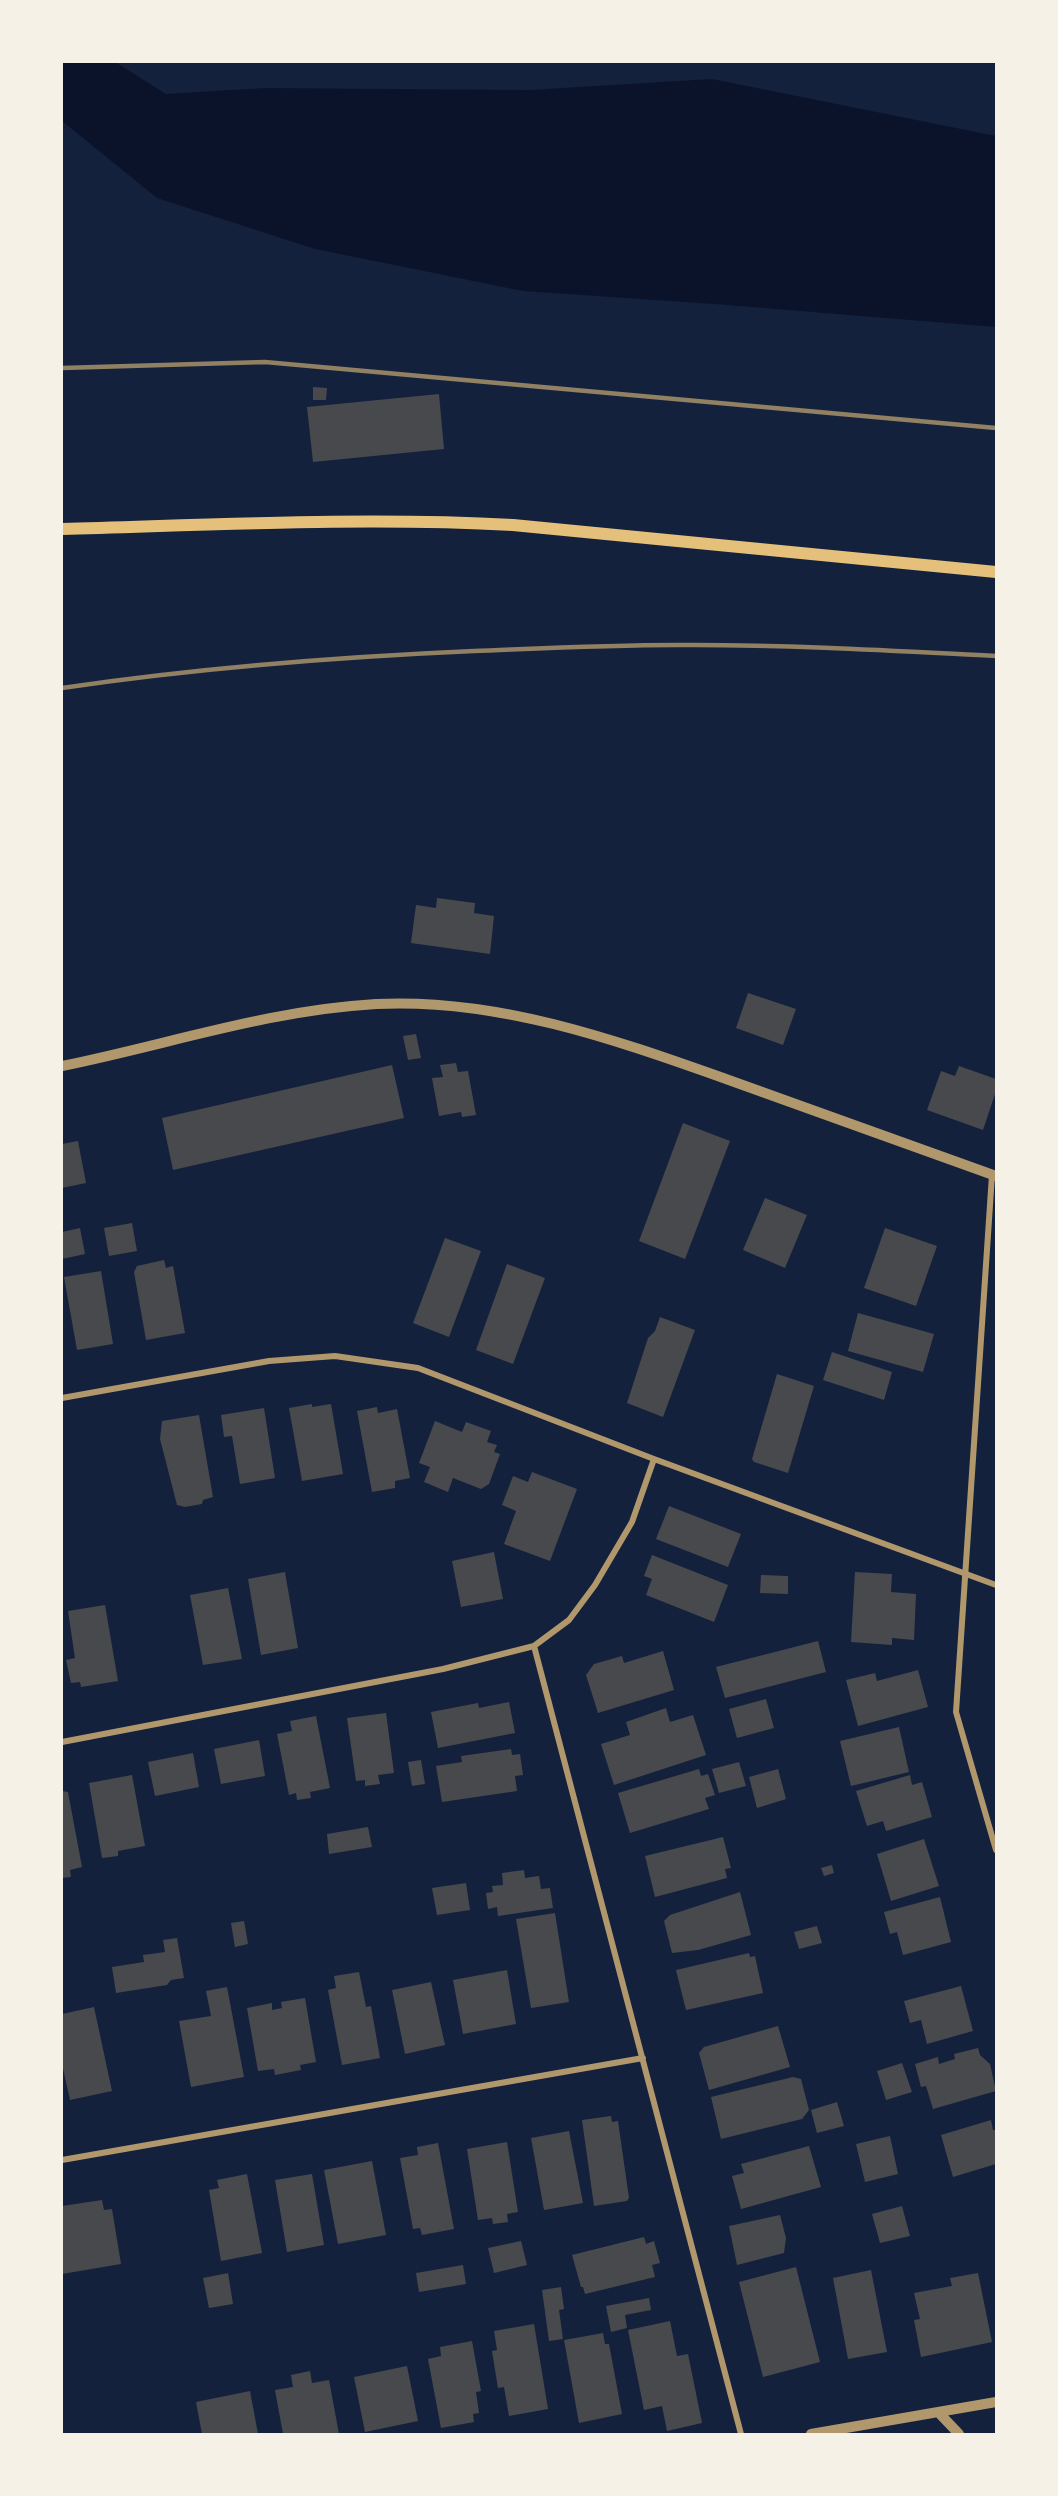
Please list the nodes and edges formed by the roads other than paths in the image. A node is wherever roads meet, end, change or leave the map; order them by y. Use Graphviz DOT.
graph roads {
  1 [pos="62,528"];
  2 [pos="996,572"];
  3 [pos="62,1066"];
  4 [pos="994,1176"];
  5 [pos="62,1398"];
  6 [pos="654,1459"];
  7 [pos="964,1573"];
  8 [pos="996,1585"];
  9 [pos="534,1646"];
  10 [pos="62,1742"];
  11 [pos="996,1850"];
  12 [pos="643,2058"];
  13 [pos="62,2160"];
  14 [pos="996,2402"];
  15 [pos="939,2413"];
  16 [pos="741,2434"];
  17 [pos="811,2434"];
  18 [pos="959,2434"];
  1 -- 2 [label="main road"];
  3 -- 4 [label="street"];
  4 -- 7 [label="street"];
  5 -- 6 [label="street"];
  6 -- 7 [label="street"];
  6 -- 9 [label="street"];
  7 -- 8 [label="street"];
  7 -- 11 [label="street"];
  9 -- 10 [label="street"];
  9 -- 12 [label="street"];
  12 -- 13 [label="street"];
  12 -- 16 [label="street"];
  14 -- 15 [label="street"];
  15 -- 17 [label="street"];
  15 -- 18 [label="street"];
}
